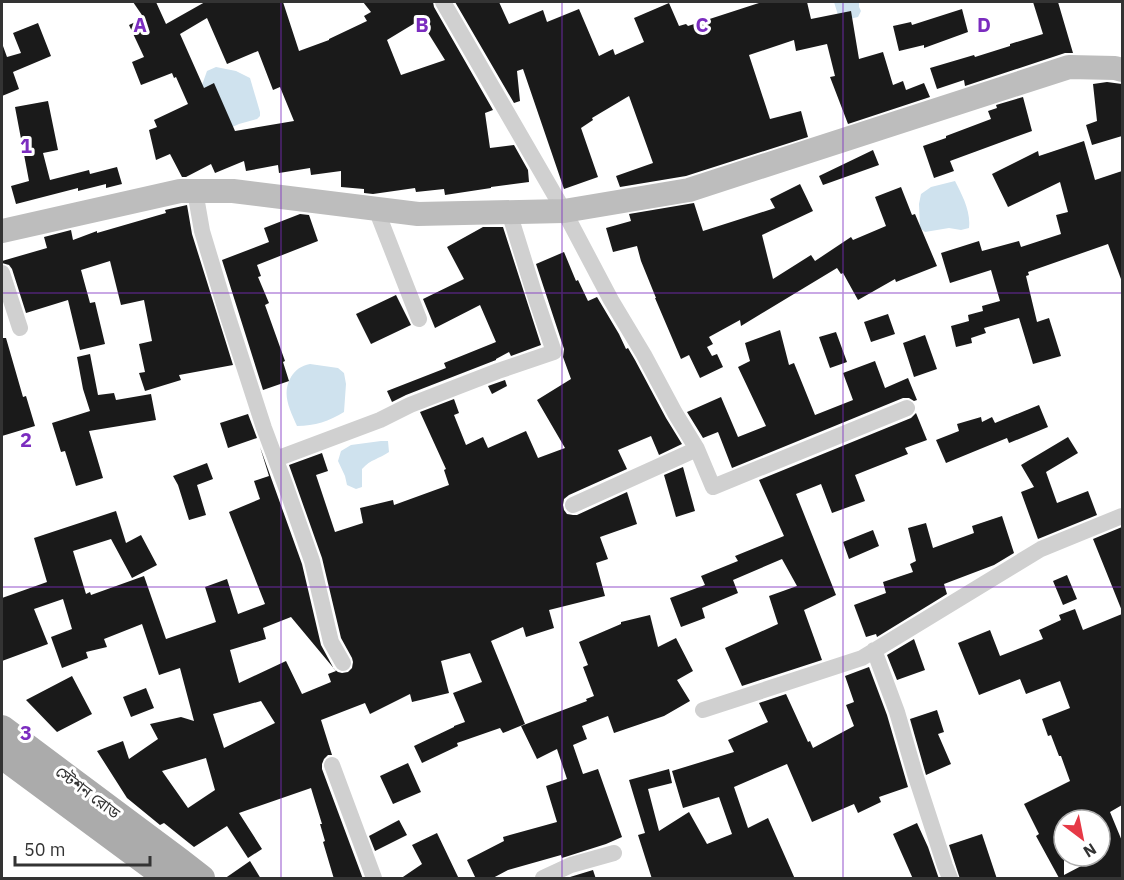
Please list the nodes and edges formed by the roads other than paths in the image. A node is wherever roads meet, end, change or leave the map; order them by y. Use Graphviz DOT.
graph roads {
  1 [pos="443,2"];
  2 [pos="1122,70"];
  3 [pos="195,191"];
  4 [pos="376,209"];
  5 [pos="564,211"];
  6 [pos="509,212"];
  7 [pos="2,231"];
  8 [pos="2,273"];
  9 [pos="419,319"];
  10 [pos="20,328"];
  11 [pos="907,408"];
  12 [pos="697,448"];
  13 [pos="276,459"];
  14 [pos="573,505"];
  15 [pos="1122,516"];
  16 [pos="874,650"];
  17 [pos="343,663"];
  18 [pos="703,710"];
  19 [pos="2,728"];
  20 [pos="2,756"];
  21 [pos="332,765"];
  22 [pos="614,853"];
  23 [pos="167,879"];
  24 [pos="202,879"];
  25 [pos="374,879"];
  26 [pos="543,879"];
  27 [pos="950,879"];
  1 -- 5 [label="street"];
  2 -- 5 [label="main road"];
  3 -- 4 [label="main road"];
  3 -- 7 [label="main road"];
  3 -- 13 [label="street"];
  4 -- 6 [label="main road"];
  4 -- 9 [label="street"];
  5 -- 6 [label="main road"];
  5 -- 12 [label="street"];
  6 -- 13 [label="street"];
  8 -- 10 [label="street"];
  11 -- 12 [label="street"];
  12 -- 14 [label="street"];
  13 -- 17 [label="street"];
  15 -- 16 [label="street"];
  16 -- 18 [label="street"];
  16 -- 27 [label="street"];
  19 -- 24 [label="main road, স্টেশন রোড"];
  20 -- 23 [label="main road, স্টেশন রোড"];
  21 -- 25 [label="street"];
  22 -- 26 [label="street"];
}
